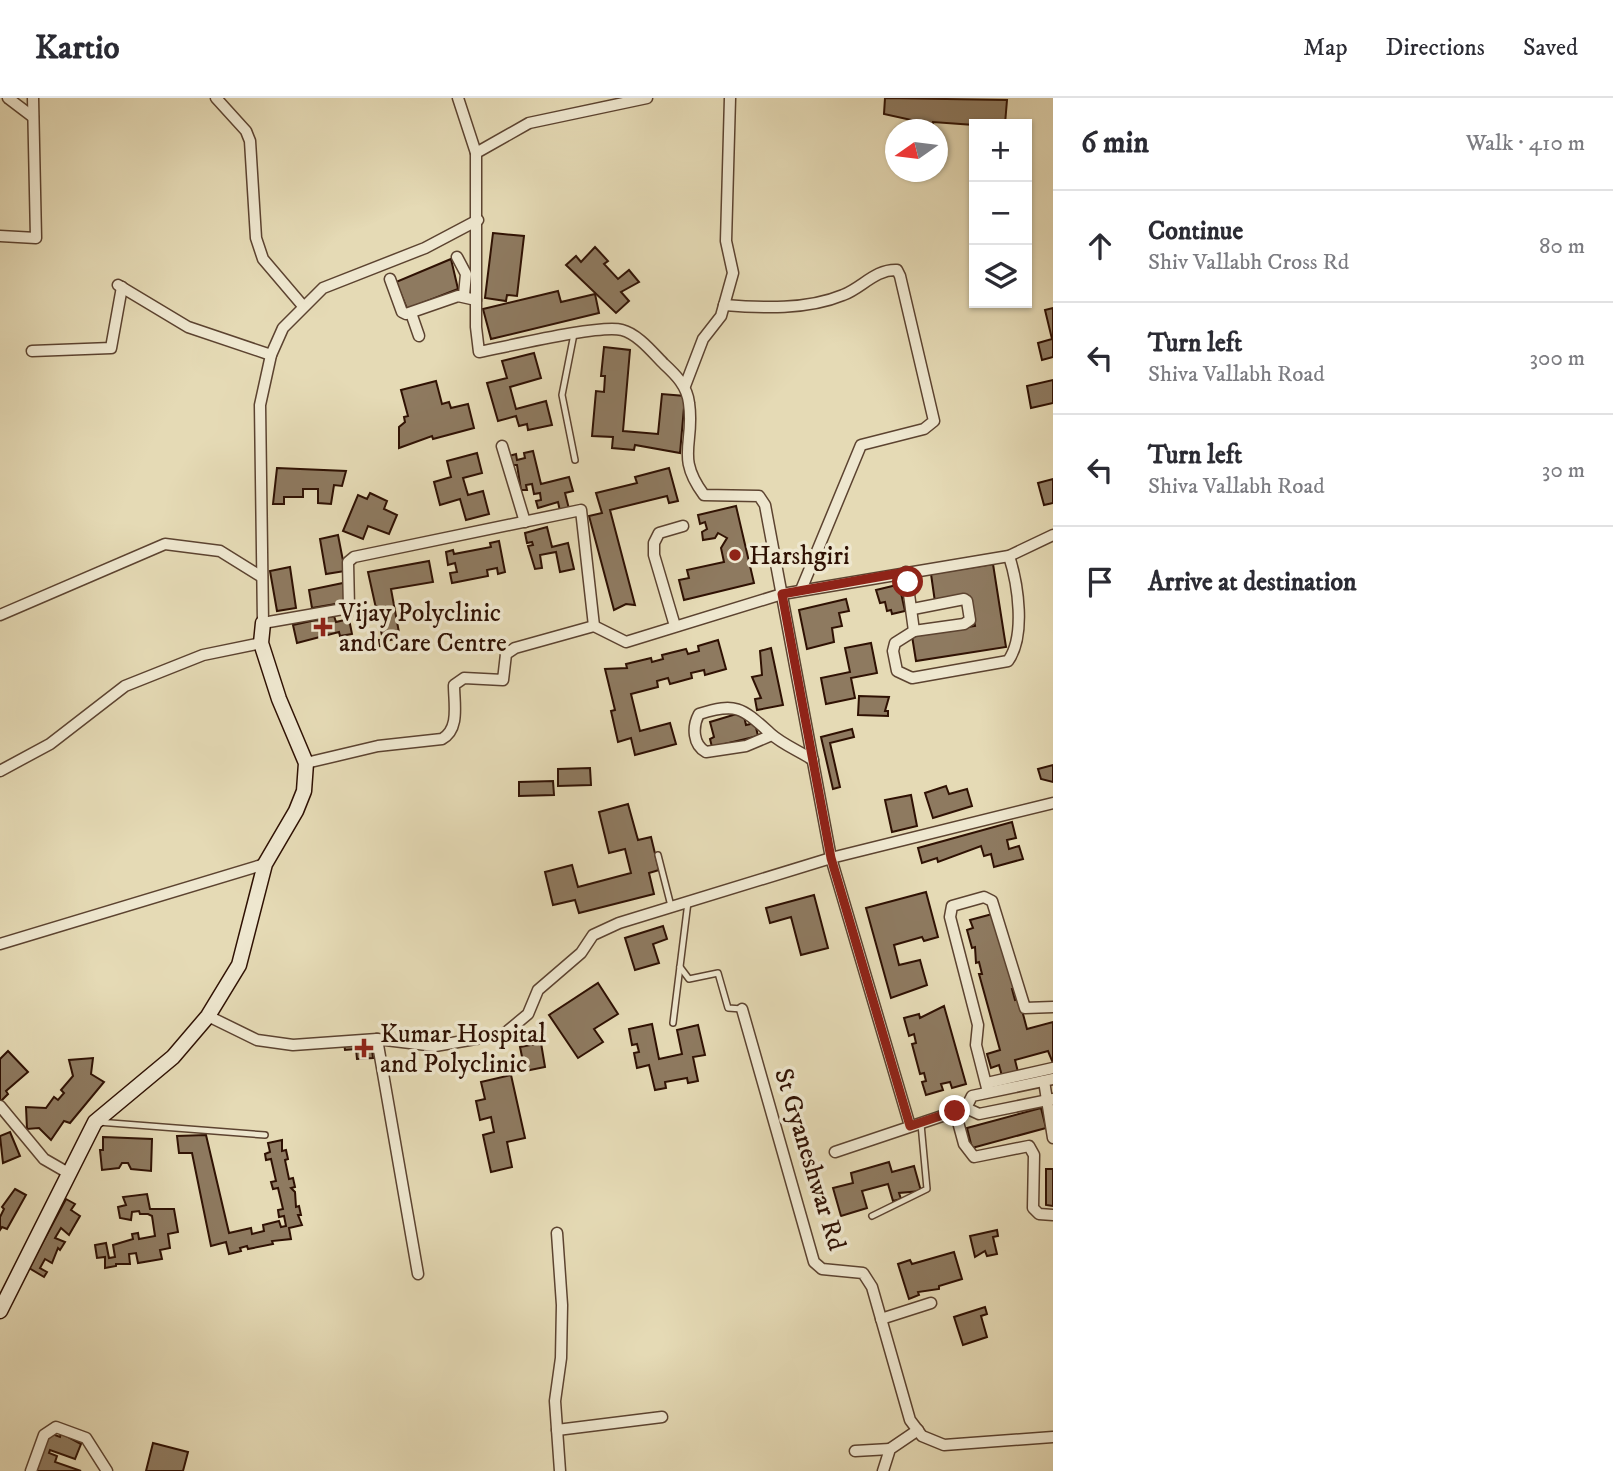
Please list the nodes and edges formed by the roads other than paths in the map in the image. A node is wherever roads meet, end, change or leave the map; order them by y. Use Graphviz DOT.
graph roads {
  1 [pos="8,98"];
  2 [pos="33,98"];
  3 [pos="216,98"];
  4 [pos="458,98"];
  5 [pos="647,98"];
  6 [pos="730,98"];
  7 [pos="33,117"];
  8 [pos="476,153"];
  9 [pos="478,220"];
  10 [pos="0,236"];
  11 [pos="457,257"];
  12 [pos="390,279"];
  13 [pos="464,295"];
  14 [pos="476,300"];
  15 [pos="724,305"];
  16 [pos="303,306"];
  17 [pos="411,313"];
  18 [pos="574,334"];
  19 [pos="419,336"];
  20 [pos="32,351"];
  21 [pos="271,355"];
  22 [pos="685,386"];
  23 [pos="502,446"];
  24 [pos="575,460"];
  25 [pos="525,522"];
  26 [pos="683,526"];
  27 [pos="1053,535"];
  28 [pos="1009,556"];
  29 [pos="906,572"];
  30 [pos="262,577"];
  31 [pos="801,590"];
  32 [pos="782,594"];
  33 [pos="913,609"];
  34 [pos="0,615"];
  35 [pos="263,623"];
  36 [pos="594,626"];
  37 [pos="676,626"];
  38 [pos="914,631"];
  39 [pos="261,643"];
  40 [pos="772,735"];
  41 [pos="813,760"];
  42 [pos="306,763"];
  43 [pos="0,771"];
  44 [pos="1053,803"];
  45 [pos="658,855"];
  46 [pos="831,858"];
  47 [pos="265,864"];
  48 [pos="688,902"];
  49 [pos="671,907"];
  50 [pos="0,944"];
  51 [pos="680,967"];
  52 [pos="1053,1007"];
  53 [pos="742,1009"];
  54 [pos="208,1016"];
  55 [pos="673,1023"];
  56 [pos="377,1039"];
  57 [pos="1053,1068"];
  58 [pos="1048,1080"];
  59 [pos="987,1088"];
  60 [pos="1050,1100"];
  61 [pos="0,1106"];
  62 [pos="961,1110"];
  63 [pos="95,1122"];
  64 [pos="915,1124"];
  65 [pos="264,1135"];
  66 [pos="1053,1138"];
  67 [pos="835,1152"];
  68 [pos="70,1174"];
  69 [pos="1053,1215"];
  70 [pos="872,1216"];
  71 [pos="557,1233"];
  72 [pos="418,1274"];
  73 [pos="931,1303"];
  74 [pos="0,1311"];
  75 [pos="881,1319"];
  76 [pos="662,1417"];
  77 [pos="557,1430"];
  78 [pos="918,1430"];
  79 [pos="1053,1437"];
  80 [pos="890,1449"];
  81 [pos="855,1451"];
  82 [pos="31,1471"];
  83 [pos="107,1471"];
  84 [pos="560,1471"];
  85 [pos="883,1471"];
  1 -- 7 [label="street"];
  2 -- 7 [label="street"];
  3 -- 16 [label="street"];
  4 -- 8 [label="street"];
  5 -- 8 [label="street"];
  6 -- 15 [label="street"];
  7 -- 10 [label="street"];
  8 -- 9 [label="street"];
  9 -- 14 [label="street"];
  9 -- 16 [label="street"];
  11 -- 13 [label="street"];
  12 -- 17 [label="street"];
  13 -- 14 [label="street"];
  13 -- 17 [label="street"];
  14 -- 18 [label="street"];
  15 -- 22 [label="street"];
  15 -- 31 [label="street"];
  16 -- 21 [label="street"];
  17 -- 19 [label="street"];
  18 -- 22 [label="street"];
  18 -- 24 [label="lane"];
  20 -- 21 [label="street"];
  21 -- 30 [label="street"];
  22 -- 32 [label="street"];
  23 -- 25 [label="street"];
  25 -- 35 [label="street"];
  25 -- 36 [label="street"];
  26 -- 37 [label="street"];
  27 -- 28 [label="street"];
  28 -- 29 [label="street"];
  28 -- 38 [label="street"];
  29 -- 31 [label="street"];
  29 -- 33 [label="street"];
  30 -- 34 [label="street"];
  30 -- 35 [label="street"];
  31 -- 32 [label="street"];
  32 -- 37 [label="street"];
  32 -- 41 [label="street"];
  33 -- 38 [label="street"];
  33 -- 38 [label="street"];
  35 -- 39 [label="street"];
  36 -- 37 [label="street"];
  36 -- 42 [label="street"];
  39 -- 42 [label="street"];
  39 -- 43 [label="street"];
  40 -- 40 [label="street"];
  40 -- 41 [label="street"];
  41 -- 46 [label="street"];
  42 -- 47 [label="street"];
  44 -- 46 [label="street"];
  45 -- 49 [label="lane"];
  46 -- 48 [label="street"];
  46 -- 64 [label="street"];
  47 -- 50 [label="street"];
  47 -- 54 [label="street"];
  48 -- 49 [label="street"];
  48 -- 51 [label="lane"];
  49 -- 56 [label="street"];
  51 -- 53 [label="lane"];
  51 -- 55 [label="lane"];
  52 -- 59 [label="street"];
  53 -- 75 [label="street, St Gyaneshwar Rd"];
  54 -- 56 [label="street"];
  54 -- 63 [label="street"];
  56 -- 72 [label="street"];
  57 -- 59 [label="street"];
  58 -- 59 [label="street"];
  58 -- 60 [label="street"];
  59 -- 62 [label="street"];
  60 -- 62 [label="street"];
  60 -- 66 [label="street"];
  61 -- 68 [label="street"];
  62 -- 64 [label="street"];
  62 -- 69 [label="street"];
  63 -- 65 [label="lane"];
  63 -- 68 [label="street"];
  64 -- 67 [label="street"];
  64 -- 70 [label="lane"];
  68 -- 74 [label="street"];
  71 -- 77 [label="street"];
  73 -- 75 [label="street"];
  75 -- 78 [label="street, St Gyaneshwar Rd"];
  76 -- 77 [label="street"];
  77 -- 84 [label="street"];
  78 -- 79 [label="street"];
  78 -- 80 [label="street"];
  80 -- 81 [label="street"];
  80 -- 85 [label="street"];
  82 -- 83 [label="street"];
}
